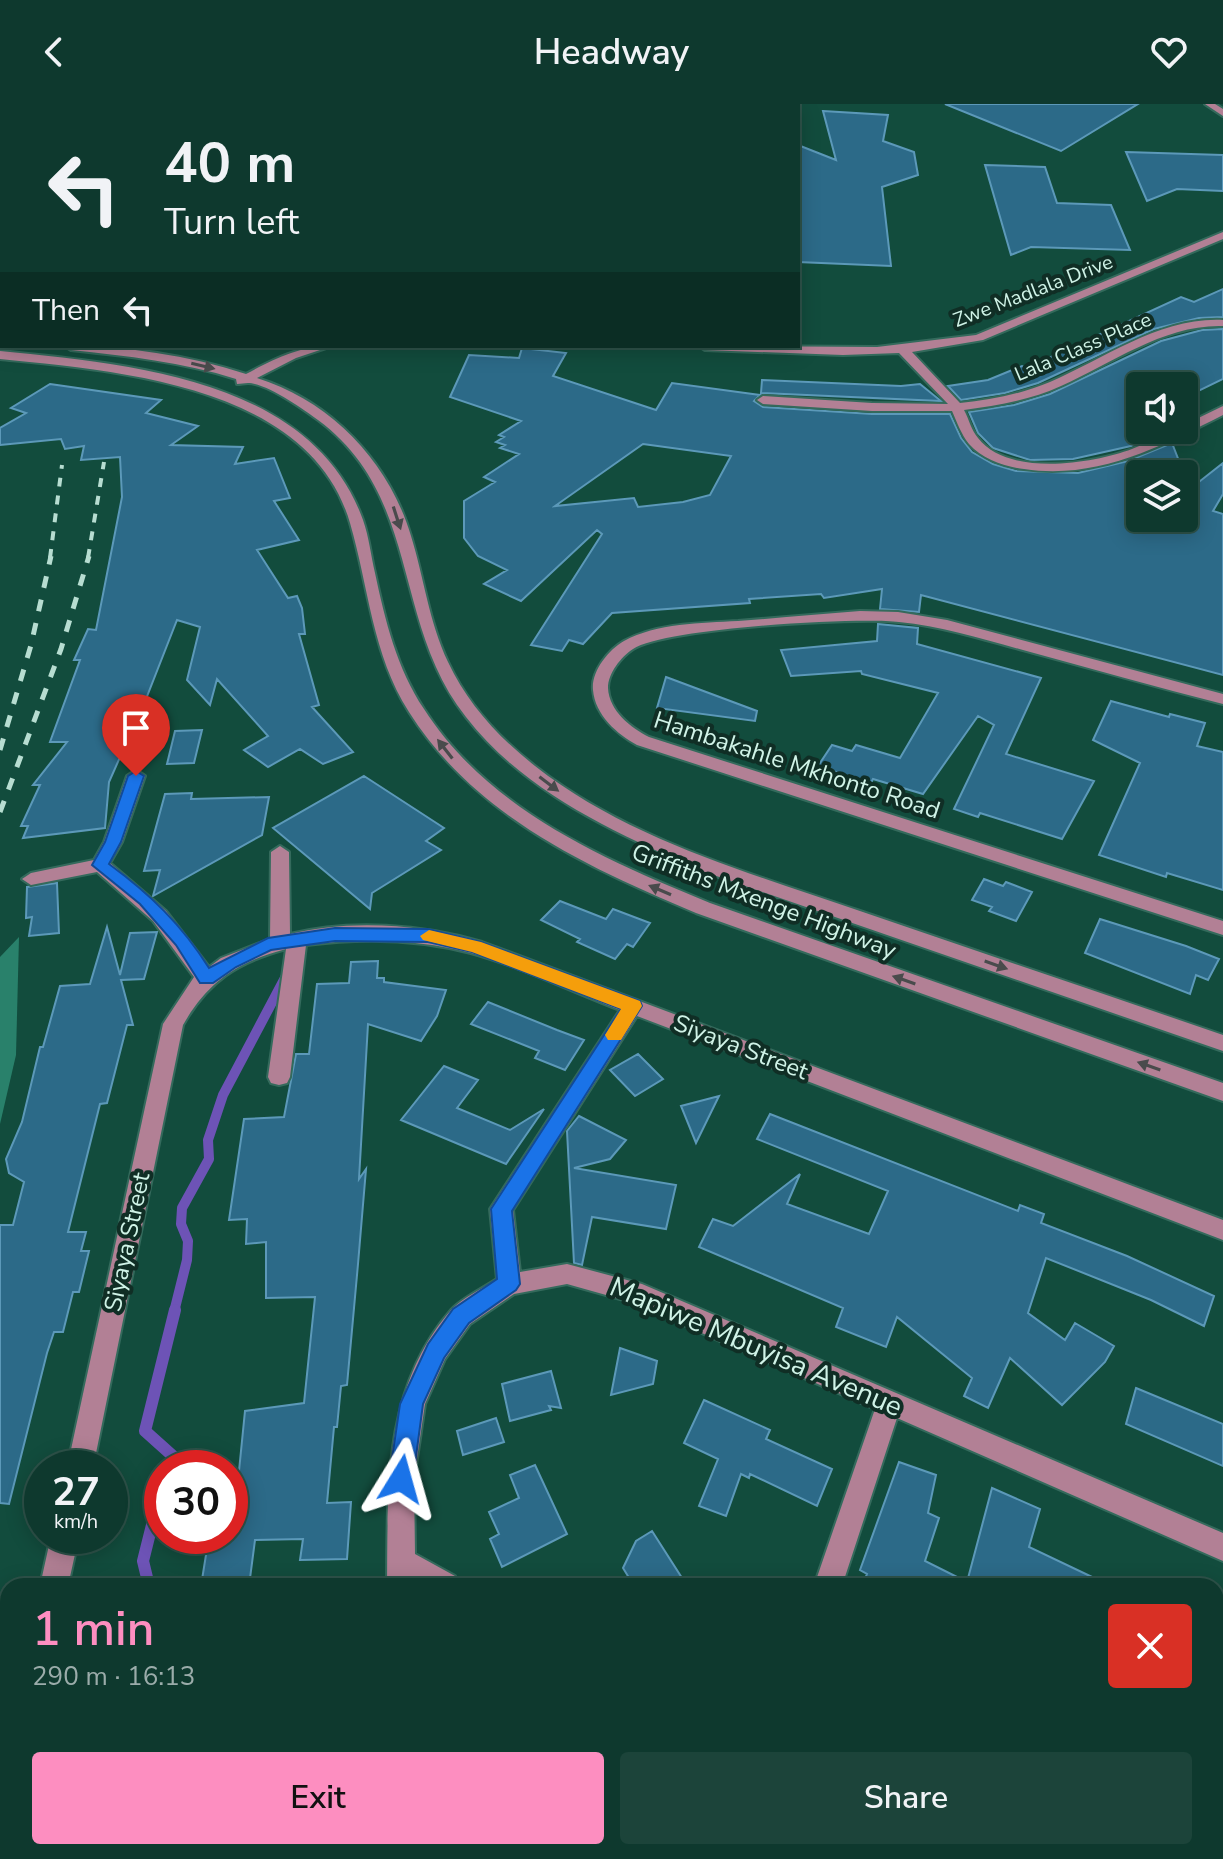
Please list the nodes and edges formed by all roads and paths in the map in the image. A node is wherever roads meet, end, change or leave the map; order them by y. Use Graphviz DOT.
graph roads {
  1 [pos="1209,104"];
  2 [pos="1223,113"];
  3 [pos="1223,235"];
  4 [pos="1223,323"];
  5 [pos="88,348"];
  6 [pos="318,348"];
  7 [pos="800,348"];
  8 [pos="903,350"];
  9 [pos="0,355"];
  10 [pos="247,377"];
  11 [pos="218,394"];
  12 [pos="763,400"];
  13 [pos="957,406"];
  14 [pos="1223,410"];
  15 [pos="1223,699"];
  16 [pos="136,776"];
  17 [pos="280,852"];
  18 [pos="100,865"];
  19 [pos="31,879"];
  20 [pos="1223,928"];
  21 [pos="288,941"];
  22 [pos="206,979"];
  23 [pos="633,1006"];
  24 [pos="1223,1043"];
  25 [pos="279,1077"];
  26 [pos="1223,1092"];
  27 [pos="1223,1230"];
  28 [pos="509,1284"];
  29 [pos="890,1402"];
  30 [pos="84,1450"];
  31 [pos="1223,1547"];
  32 [pos="61,1554"];
  33 [pos="402,1574"];
  34 [pos="56,1578"];
  35 [pos="831,1578"];
  1 -- 2 [label="street"];
  3 -- 8 [label="street, Zwe Madlala Drive"];
  4 -- 13 [label="street, Lala Class Place"];
  5 -- 10 [label="street, Griffiths Mxenge Highway, one-way"];
  6 -- 10 [label="street"];
  7 -- 8 [label="street, Zwe Madlala Drive"];
  8 -- 13 [label="street"];
  9 -- 11 [label="street, Griffiths Mxenge Highway"];
  10 -- 11 [label="street"];
  10 -- 24 [label="street, Griffiths Mxenge Highway, one-way"];
  26 -- 11 [label="street, Griffiths Mxenge Highway, one-way"];
  12 -- 13 [label="street, Lala Class Place"];
  13 -- 14 [label="street"];
  15 -- 20 [label="street, Hambakahle Mkhonto Road"];
  16 -- 18 [label="street"];
  17 -- 21 [label="street"];
  18 -- 19 [label="street"];
  18 -- 22 [label="street"];
  21 -- 22 [label="street, Siyaya Street"];
  21 -- 23 [label="street, Siyaya Street"];
  21 -- 25 [label="street"];
  22 -- 30 [label="street, Siyaya Street"];
  23 -- 27 [label="street, Siyaya Street"];
  23 -- 28 [label="street"];
  28 -- 29 [label="street, Mapiwe Mbuyisa Avenue"];
  28 -- 33 [label="street, Mapiwe Mbuyisa Avenue"];
  29 -- 31 [label="street, Mapiwe Mbuyisa Avenue"];
  29 -- 35 [label="street"];
  32 -- 34 [label="street"];
}
